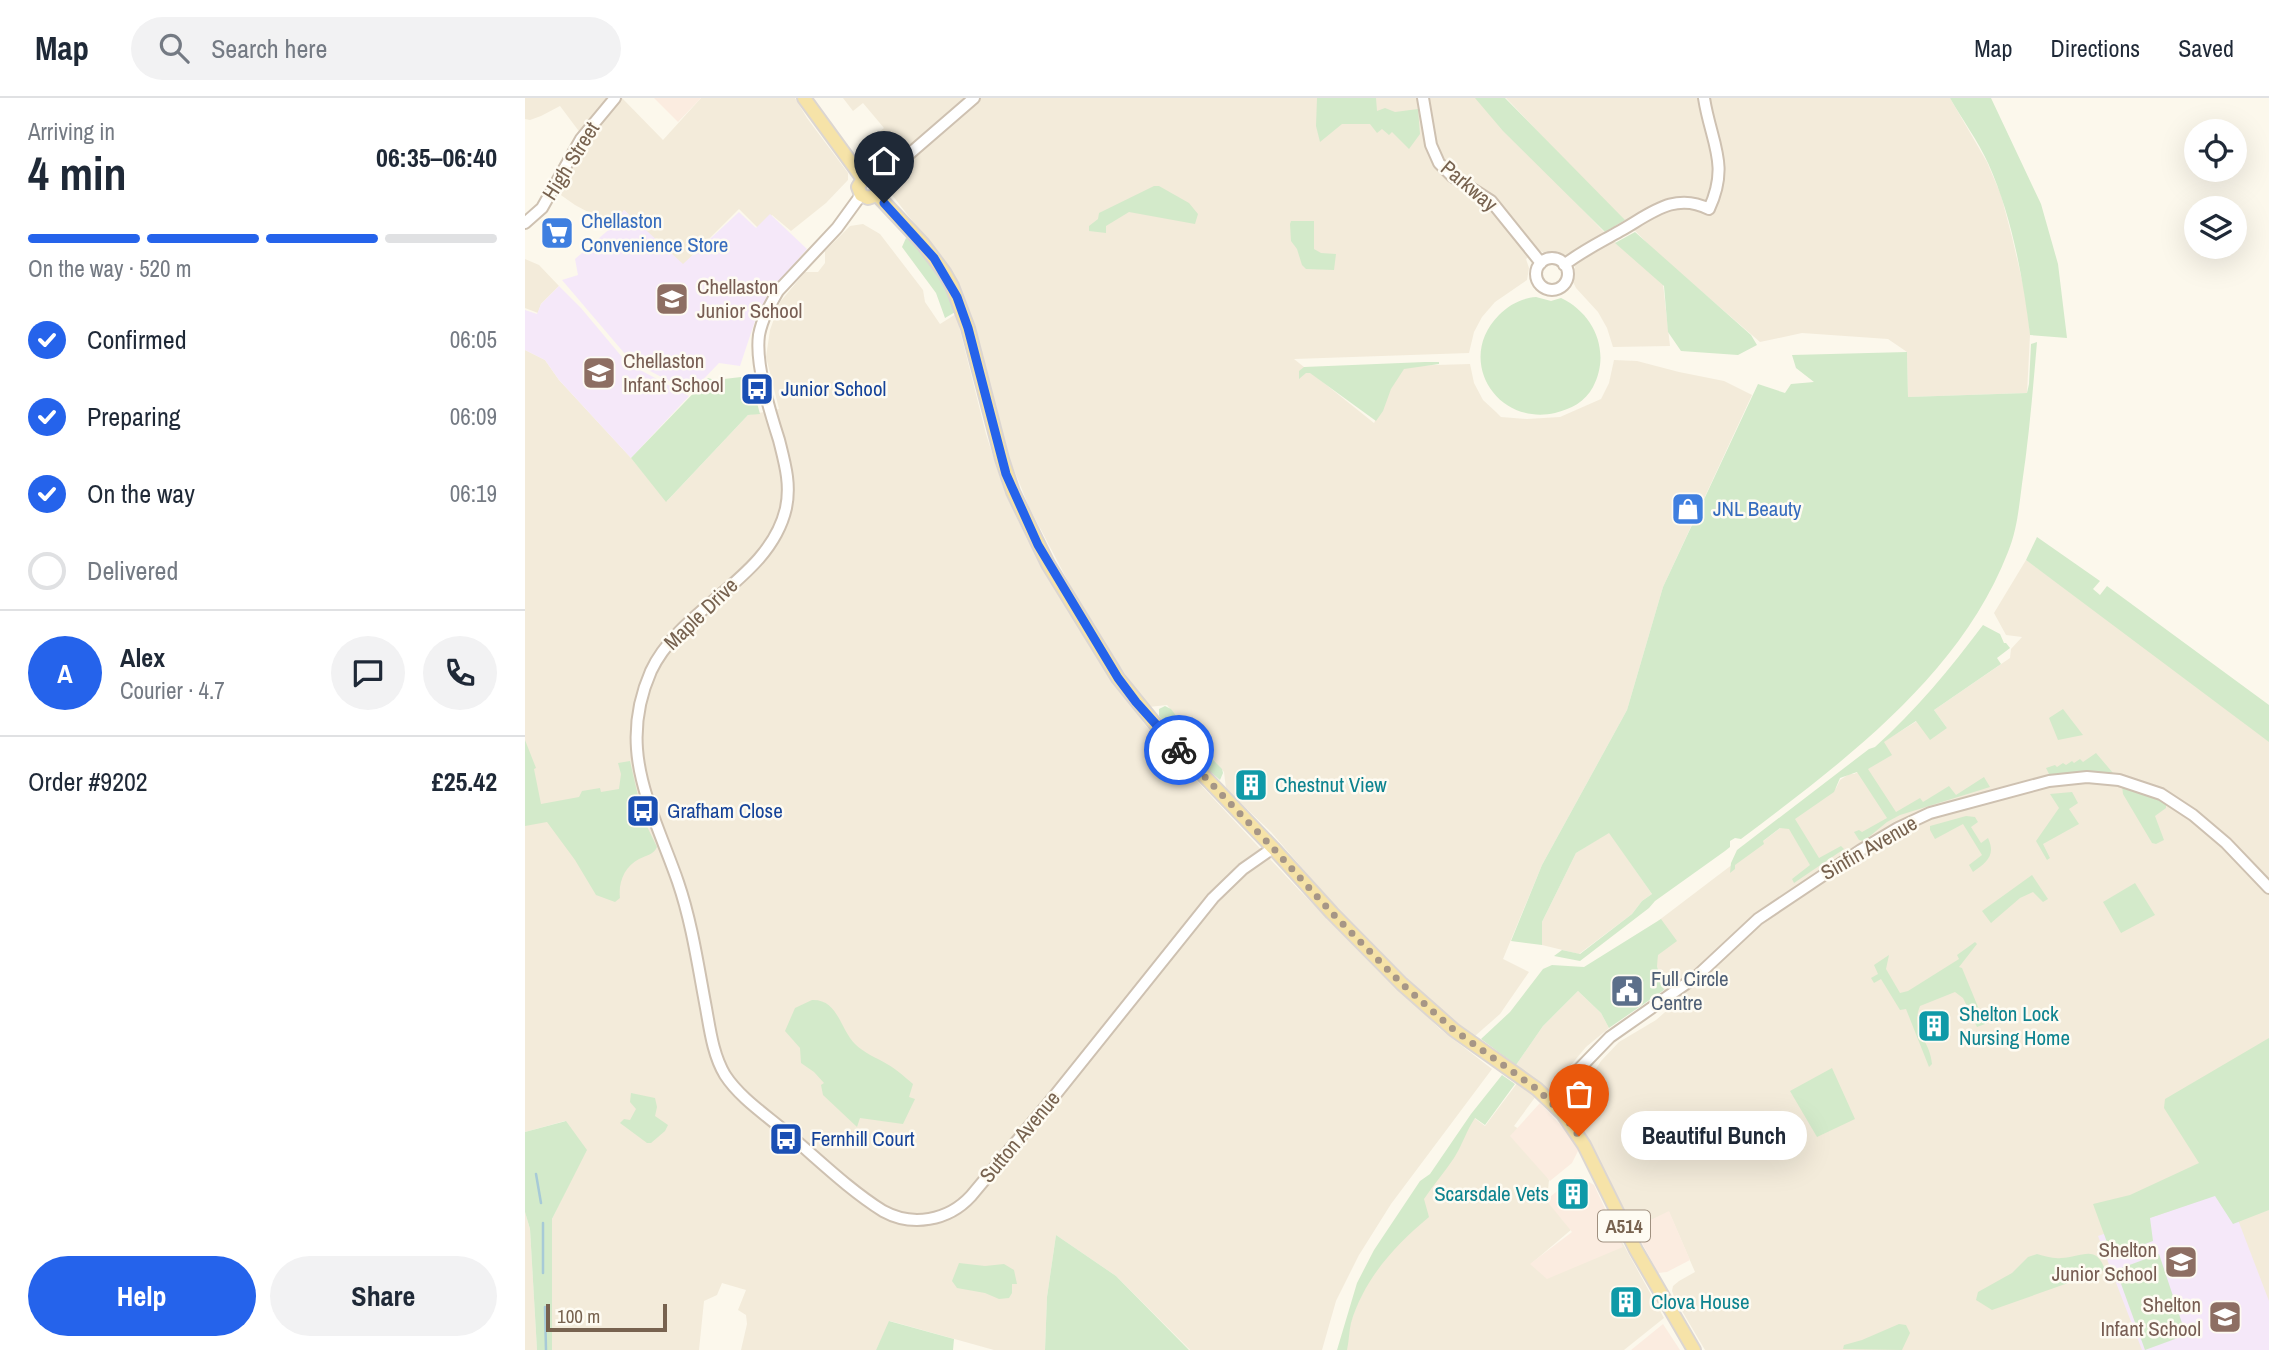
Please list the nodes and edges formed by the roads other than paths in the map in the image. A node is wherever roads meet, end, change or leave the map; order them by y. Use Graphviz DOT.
graph roads {
  1 [pos="615,98"];
  2 [pos="804,98"];
  3 [pos="974,98"];
  4 [pos="1423,98"];
  5 [pos="1704,98"];
  6 [pos="863,179"];
  7 [pos="878,181"];
  8 [pos="861,195"];
  9 [pos="877,195"];
  10 [pos="525,223"];
  11 [pos="1541,263"];
  12 [pos="1564,265"];
  13 [pos="1273,848"];
  14 [pos="2269,888"];
  15 [pos="723,1071"];
  16 [pos="1553,1103"];
  17 [pos="1694,1350"];
  1 -- 10 [label="street, High Street"];
  2 -- 6 [label="main road"];
  3 -- 7 [label="street"];
  4 -- 11 [label="street, Parkway"];
  5 -- 12 [label="street"];
  6 -- 7 [label="main road"];
  6 -- 8 [label="main road"];
  7 -- 9 [label="main road"];
  8 -- 9 [label="main road"];
  8 -- 15 [label="street, Maple Drive"];
  9 -- 13 [label="main road, A514"];
  11 -- 12 [label="street"];
  11 -- 12 [label="street"];
  13 -- 15 [label="street, Sutton Avenue"];
  13 -- 16 [label="main road, A514"];
  14 -- 16 [label="street, Sinfin Avenue"];
  16 -- 17 [label="main road, A514"];
}
